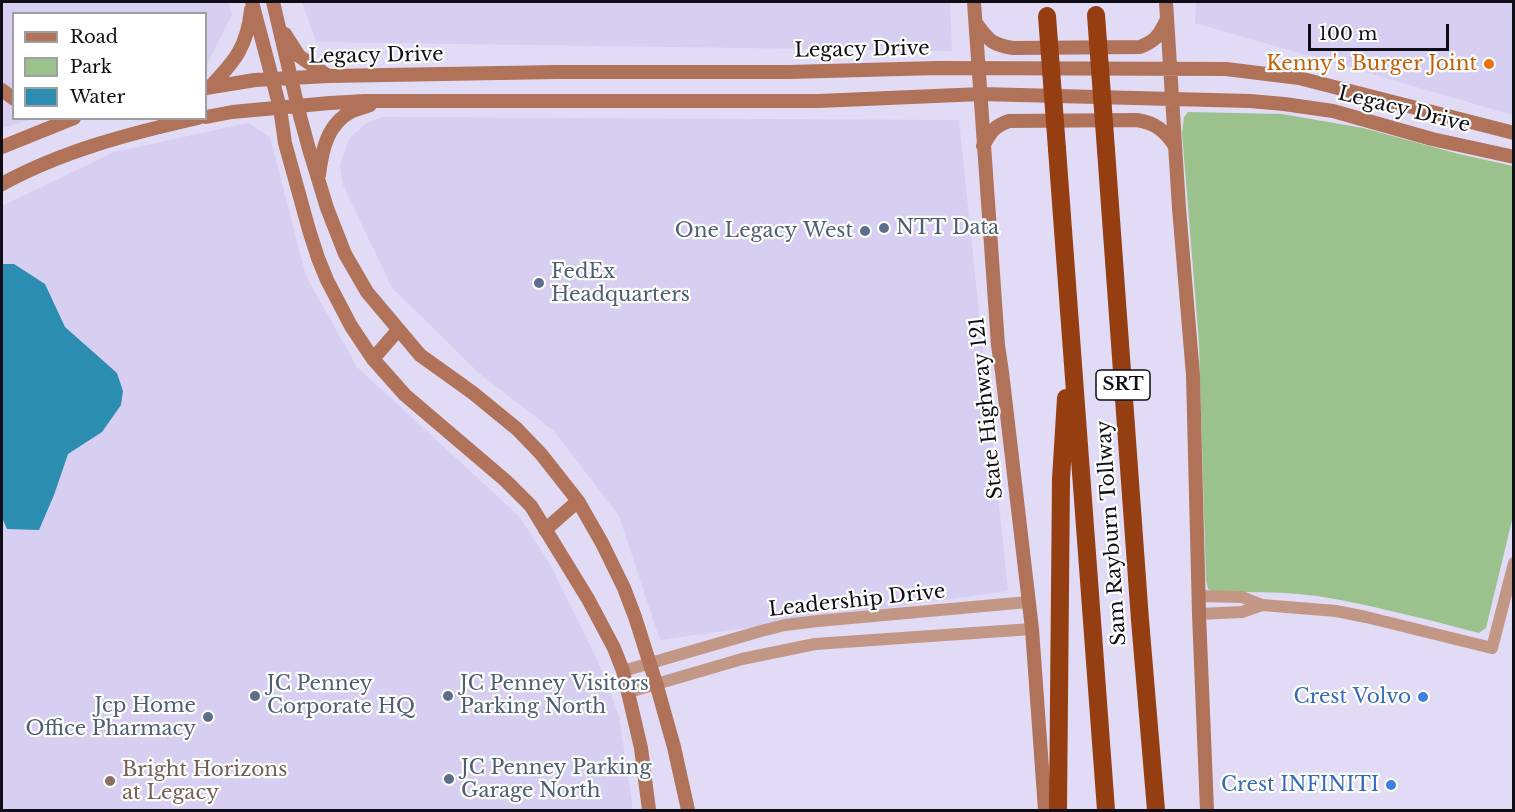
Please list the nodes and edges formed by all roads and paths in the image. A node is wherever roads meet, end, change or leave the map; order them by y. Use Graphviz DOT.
graph roads {
  1 [pos="252,2"];
  2 [pos="273,2"];
  3 [pos="974,2"];
  4 [pos="1046,2"];
  5 [pos="1166,2"];
  6 [pos="1095,8"];
  7 [pos="276,17"];
  8 [pos="1167,18"];
  9 [pos="976,23"];
  10 [pos="978,68"];
  11 [pos="1170,68"];
  12 [pos="328,76"];
  13 [pos="291,79"];
  14 [pos="273,80"];
  15 [pos="208,87"];
  16 [pos="981,94"];
  17 [pos="1172,100"];
  18 [pos="380,101"];
  19 [pos="298,106"];
  20 [pos="279,108"];
  21 [pos="207,117"];
  22 [pos="68,120"];
  23 [pos="190,120"];
  24 [pos="1514,133"];
  25 [pos="983,146"];
  26 [pos="1175,146"];
  27 [pos="2,147"];
  28 [pos="1514,157"];
  29 [pos="318,181"];
  30 [pos="2,184"];
  31 [pos="1070,324"];
  32 [pos="399,330"];
  33 [pos="373,359"];
  34 [pos="578,501"];
  35 [pos="545,530"];
  36 [pos="1514,563"];
  37 [pos="1199,596"];
  38 [pos="1028,602"];
  39 [pos="1262,605"];
  40 [pos="1199,614"];
  41 [pos="1032,629"];
  42 [pos="650,663"];
  43 [pos="623,671"];
  44 [pos="656,683"];
  45 [pos="629,692"];
  46 [pos="1151,748"];
  47 [pos="1104,778"];
  48 [pos="650,810"];
  49 [pos="688,810"];
  50 [pos="1045,810"];
  51 [pos="1058,810"];
  52 [pos="1097,810"];
  53 [pos="1106,810"];
  54 [pos="1156,810"];
  55 [pos="1168,810"];
  56 [pos="1208,810"];
  1 -- 14 [label="main road"];
  1 -- 15 [label="main road"];
  2 -- 7 [label="main road"];
  3 -- 9 [label="main road, State Highway 121"];
  4 -- 31 [label="highway, Sam Rayburn Tollway / SRT, bridge"];
  5 -- 8 [label="main road"];
  6 -- 46 [label="highway, Sam Rayburn Tollway / SRT, bridge"];
  7 -- 12 [label="main road"];
  7 -- 13 [label="main road"];
  8 -- 9 [label="main road"];
  8 -- 11 [label="main road"];
  9 -- 10 [label="main road, State Highway 121"];
  10 -- 11 [label="main road, Legacy Drive"];
  10 -- 12 [label="main road, Legacy Drive"];
  10 -- 16 [label="main road, State Highway 121"];
  11 -- 17 [label="main road"];
  11 -- 24 [label="main road, Legacy Drive"];
  12 -- 13 [label="main road, Legacy Drive"];
  13 -- 14 [label="main road, Legacy Drive"];
  13 -- 19 [label="main road"];
  14 -- 15 [label="main road, Legacy Drive"];
  14 -- 20 [label="main road"];
  16 -- 17 [label="main road, Legacy Drive"];
  16 -- 18 [label="main road, Legacy Drive"];
  16 -- 25 [label="main road, State Highway 121"];
  17 -- 26 [label="main road"];
  17 -- 28 [label="main road, Legacy Drive"];
  18 -- 19 [label="main road, Legacy Drive"];
  18 -- 29 [label="main road"];
  19 -- 20 [label="main road, Legacy Drive"];
  19 -- 29 [label="main road"];
  20 -- 21 [label="main road, Legacy Drive"];
  20 -- 33 [label="main road"];
  22 -- 27 [label="main road"];
  23 -- 30 [label="main road"];
  25 -- 26 [label="main road"];
  25 -- 38 [label="main road, State Highway 121"];
  26 -- 37 [label="main road"];
  29 -- 32 [label="main road"];
  31 -- 47 [label="highway, Sam Rayburn Tollway / SRT"];
  31 -- 51 [label="highway"];
  32 -- 33 [label="main road"];
  32 -- 34 [label="main road"];
  33 -- 35 [label="main road"];
  34 -- 35 [label="main road"];
  34 -- 42 [label="main road"];
  35 -- 43 [label="main road"];
  36 -- 39 [label="street"];
  37 -- 39 [label="street"];
  37 -- 40 [label="main road"];
  38 -- 41 [label="main road, State Highway 121"];
  38 -- 42 [label="street, Leadership Drive"];
  39 -- 40 [label="street"];
  40 -- 56 [label="main road"];
  41 -- 44 [label="street, Leadership Drive"];
  41 -- 50 [label="main road, State Highway 121"];
  42 -- 43 [label="street, Leadership Drive"];
  42 -- 44 [label="main road"];
  43 -- 45 [label="main road"];
  44 -- 45 [label="street, Leadership Drive"];
  44 -- 49 [label="main road"];
  45 -- 48 [label="main road"];
  46 -- 54 [label="highway, Sam Rayburn Tollway / SRT"];
  46 -- 55 [label="highway"];
  47 -- 52 [label="highway"];
  47 -- 53 [label="highway, Sam Rayburn Tollway / SRT"];
}
